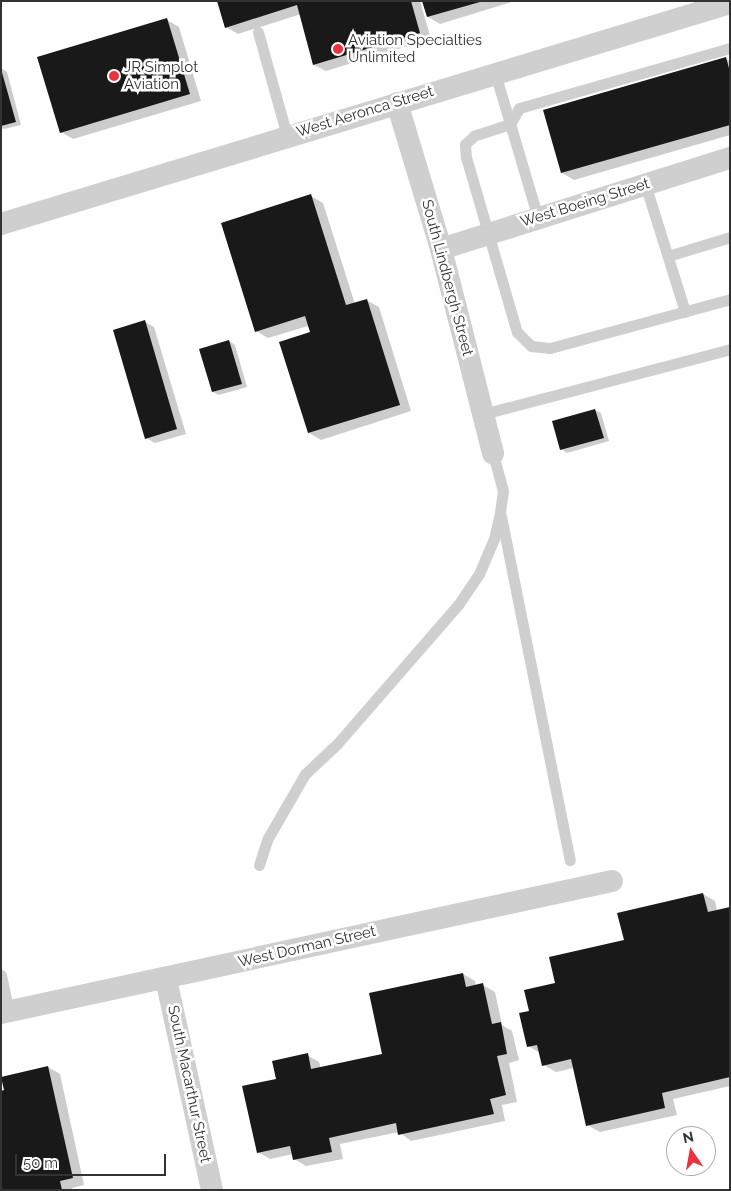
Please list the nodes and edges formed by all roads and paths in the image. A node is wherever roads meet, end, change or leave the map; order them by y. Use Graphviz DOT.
graph roads {
  1 [pos="730,3"];
  2 [pos="258,32"];
  3 [pos="730,48"];
  4 [pos="495,73"];
  5 [pos="397,103"];
  6 [pos="510,124"];
  7 [pos="287,136"];
  8 [pos="730,158"];
  9 [pos="645,184"];
  10 [pos="538,218"];
  11 [pos="1,224"];
  12 [pos="489,234"];
  13 [pos="730,237"];
  14 [pos="441,249"];
  15 [pos="668,256"];
  16 [pos="730,299"];
  17 [pos="685,312"];
  18 [pos="730,349"];
  19 [pos="483,414"];
  20 [pos="493,453"];
  21 [pos="500,512"];
  22 [pos="570,860"];
  23 [pos="259,865"];
  24 [pos="612,881"];
  25 [pos="1,975"];
  26 [pos="166,979"];
  27 [pos="5,1012"];
  28 [pos="212,1190"];
  1 -- 4 [label="street, West Aeronca Street"];
  2 -- 7 [label="lane"];
  3 -- 6 [label="lane"];
  4 -- 5 [label="street, West Aeronca Street"];
  4 -- 6 [label="lane"];
  5 -- 7 [label="street, West Aeronca Street"];
  5 -- 14 [label="street, South Lindbergh Street"];
  6 -- 10 [label="lane"];
  6 -- 12 [label="lane"];
  7 -- 11 [label="street, West Aeronca Street"];
  8 -- 9 [label="street, West Boeing Street"];
  9 -- 10 [label="street, West Boeing Street"];
  9 -- 15 [label="lane"];
  10 -- 12 [label="street, West Boeing Street"];
  12 -- 14 [label="street, West Boeing Street"];
  12 -- 17 [label="lane"];
  13 -- 15 [label="lane"];
  14 -- 19 [label="street, South Lindbergh Street"];
  15 -- 17 [label="lane"];
  16 -- 17 [label="lane"];
  18 -- 19 [label="lane"];
  19 -- 20 [label="street, South Lindbergh Street"];
  20 -- 21 [label="lane"];
  21 -- 22 [label="lane"];
  21 -- 23 [label="lane"];
  24 -- 26 [label="street, West Dorman Street"];
  25 -- 27 [label="lane"];
  26 -- 27 [label="street, West Dorman Street"];
  26 -- 28 [label="street, South Macarthur Street"];
}
